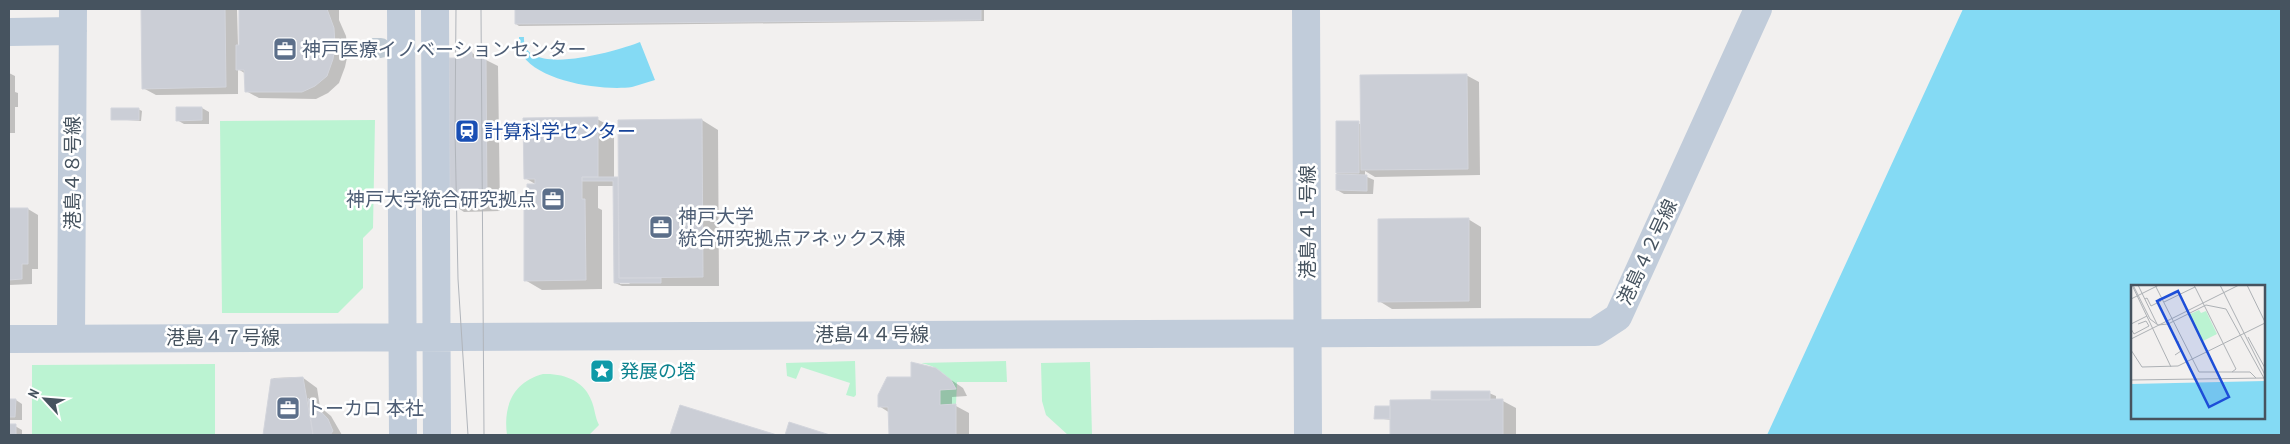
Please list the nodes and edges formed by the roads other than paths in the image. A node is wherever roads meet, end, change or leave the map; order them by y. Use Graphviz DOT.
graph roads {
  1 [pos="401,9"];
  2 [pos="436,9"];
  3 [pos="1306,9"];
  4 [pos="1758,9"];
  5 [pos="73,20"];
  6 [pos="9,32"];
  7 [pos="1307,334"];
  8 [pos="402,336"];
  9 [pos="437,336"];
  10 [pos="9,338"];
  11 [pos="71,338"];
  12 [pos="403,435"];
  13 [pos="437,435"];
  14 [pos="1308,435"];
  1 -- 8 [label="street"];
  2 -- 9 [label="street"];
  3 -- 7 [label="street, 港島４１号線"];
  4 -- 7 [label="street, 港島４２号線"];
  5 -- 6 [label="street"];
  5 -- 11 [label="street, 港島４８号線"];
  7 -- 9 [label="street, 港島４４号線"];
  7 -- 14 [label="street, 港島４１号線"];
  8 -- 9 [label="street, 港島４７号線"];
  8 -- 11 [label="street, 港島４７号線"];
  8 -- 12 [label="street"];
  9 -- 13 [label="street"];
  10 -- 11 [label="street, 港島４７号線"];
}
